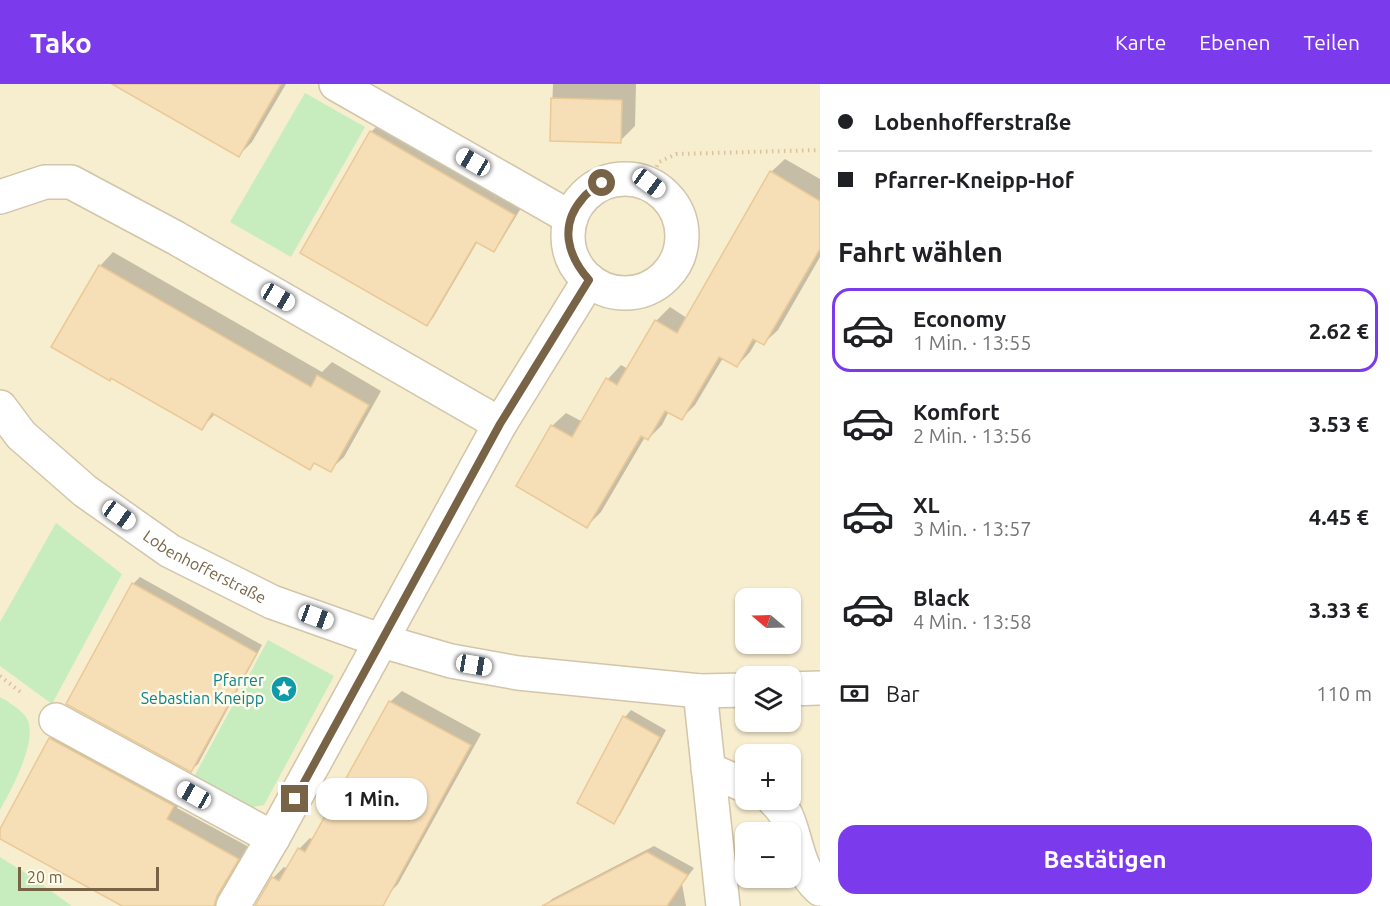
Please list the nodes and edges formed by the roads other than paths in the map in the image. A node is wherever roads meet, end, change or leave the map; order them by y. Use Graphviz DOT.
graph roads {
  1 [pos="336,84"];
  2 [pos="0,197"];
  3 [pos="571,218"];
  4 [pos="589,280"];
  5 [pos="0,407"];
  6 [pos="500,424"];
  7 [pos="382,641"];
  8 [pos="820,687"];
  9 [pos="801,688"];
  10 [pos="735,690"];
  11 [pos="700,691"];
  12 [pos="56,720"];
  13 [pos="708,769"];
  14 [pos="735,781"];
  15 [pos="783,810"];
  16 [pos="273,838"];
  17 [pos="820,889"];
  18 [pos="233,906"];
  19 [pos="723,906"];
  1 -- 3 [label="street"];
  2 -- 6 [label="street"];
  3 -- 4 [label="street"];
  3 -- 4 [label="street"];
  4 -- 6 [label="street"];
  5 -- 7 [label="street, Lobenhofferstraße"];
  6 -- 7 [label="street"];
  7 -- 11 [label="street, Lobenhofferstraße"];
  7 -- 16 [label="street"];
  8 -- 9 [label="street"];
  10 -- 11 [label="street, Lobenhofferstraße"];
  11 -- 13 [label="street"];
  12 -- 16 [label="street"];
  13 -- 14 [label="street"];
  13 -- 19 [label="street"];
  15 -- 17 [label="street"];
  16 -- 18 [label="street"];
}
